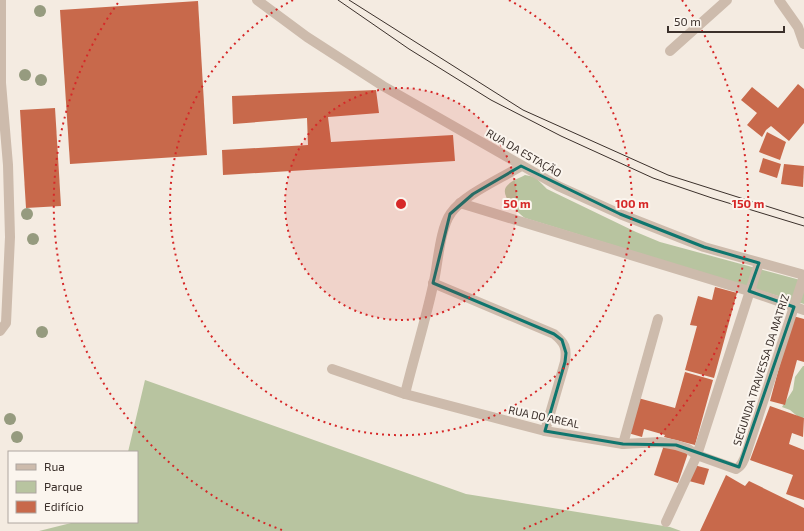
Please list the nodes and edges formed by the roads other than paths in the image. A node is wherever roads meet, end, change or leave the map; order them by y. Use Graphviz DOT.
graph roads {
  1 [pos="1,0"];
  2 [pos="257,0"];
  3 [pos="727,0"];
  4 [pos="779,0"];
  5 [pos="804,44"];
  6 [pos="670,51"];
  7 [pos="0,52"];
  8 [pos="521,166"];
  9 [pos="460,203"];
  10 [pos="759,263"];
  11 [pos="804,276"];
  12 [pos="433,283"];
  13 [pos="749,291"];
  14 [pos="794,307"];
  15 [pos="804,310"];
  16 [pos="658,319"];
  17 [pos="2,326"];
  18 [pos="332,369"];
  19 [pos="405,394"];
  20 [pos="545,431"];
  21 [pos="623,444"];
  22 [pos="697,455"];
  23 [pos="736,469"];
  24 [pos="666,522"];
  1 -- 7 [label="street"];
  2 -- 8 [label="street, RUA DA ESTAÇÃO"];
  3 -- 6 [label="street"];
  4 -- 5 [label="street"];
  7 -- 17 [label="street"];
  8 -- 9 [label="street"];
  8 -- 10 [label="street, RUA DA ESTAÇÃO"];
  9 -- 12 [label="street"];
  9 -- 13 [label="street"];
  10 -- 11 [label="street, RUA DA ESTAÇÃO"];
  10 -- 13 [label="street"];
  11 -- 14 [label="street, SEGUNDA TRAVESSA DA MATRIZ"];
  12 -- 19 [label="street"];
  12 -- 20 [label="street"];
  13 -- 14 [label="street"];
  13 -- 22 [label="street"];
  14 -- 15 [label="street"];
  14 -- 23 [label="street, SEGUNDA TRAVESSA DA MATRIZ"];
  16 -- 21 [label="street"];
  18 -- 19 [label="street, RUA DO AREAL"];
  19 -- 20 [label="street, RUA DO AREAL"];
  20 -- 21 [label="street, RUA DO AREAL"];
  21 -- 22 [label="street, RUA DO AREAL"];
  22 -- 23 [label="street, RUA DO AREAL"];
  22 -- 24 [label="street"];
}
